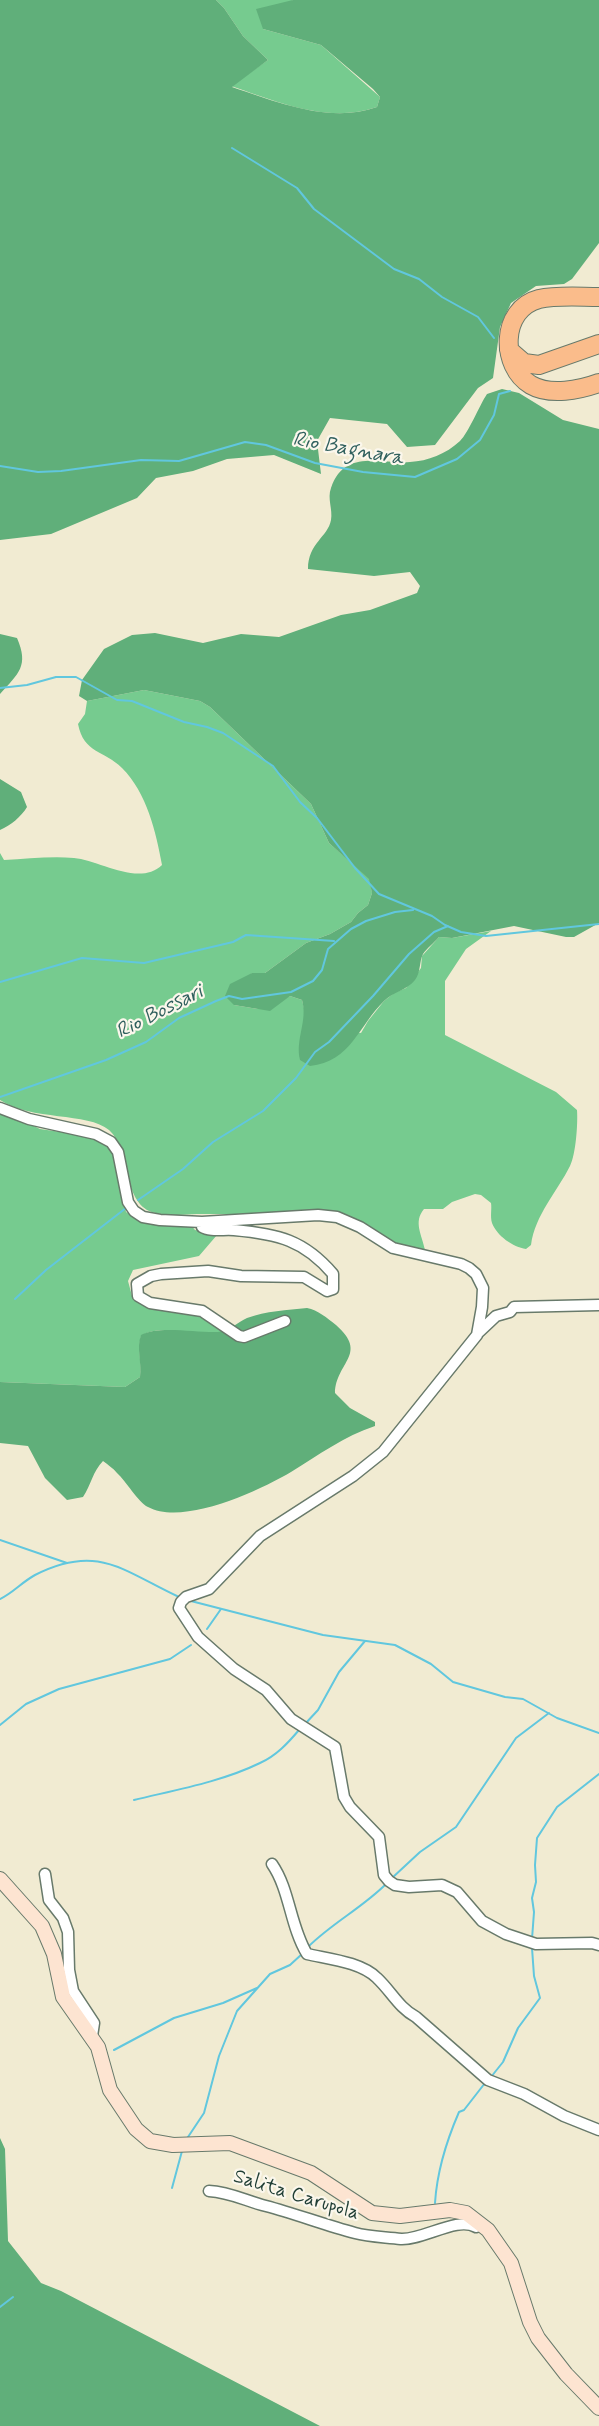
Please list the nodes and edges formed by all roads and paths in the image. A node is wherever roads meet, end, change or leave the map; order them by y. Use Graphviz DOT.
graph roads {
  1 [pos="599,297"];
  2 [pos="599,344"];
  3 [pos="509,350"];
  4 [pos="596,387"];
  5 [pos="0,1108"];
  6 [pos="202,1222"];
  7 [pos="599,1305"];
  8 [pos="285,1322"];
  9 [pos="477,1335"];
  10 [pos="272,1864"];
  11 [pos="45,1874"];
  12 [pos="0,1879"];
  13 [pos="599,1945"];
  14 [pos="92,2036"];
  15 [pos="599,2130"];
  16 [pos="209,2191"];
  17 [pos="482,2225"];
  18 [pos="599,2408"];
  1 -- 3 [label="highway"];
  2 -- 3 [label="highway"];
  3 -- 4 [label="highway"];
  5 -- 6 [label="street"];
  6 -- 8 [label="street"];
  6 -- 9 [label="street"];
  7 -- 9 [label="street"];
  9 -- 13 [label="street"];
  10 -- 15 [label="street"];
  11 -- 14 [label="street"];
  12 -- 14 [label="main road"];
  14 -- 17 [label="main road"];
  16 -- 17 [label="street, Salita Carupola"];
  17 -- 18 [label="main road"];
}
